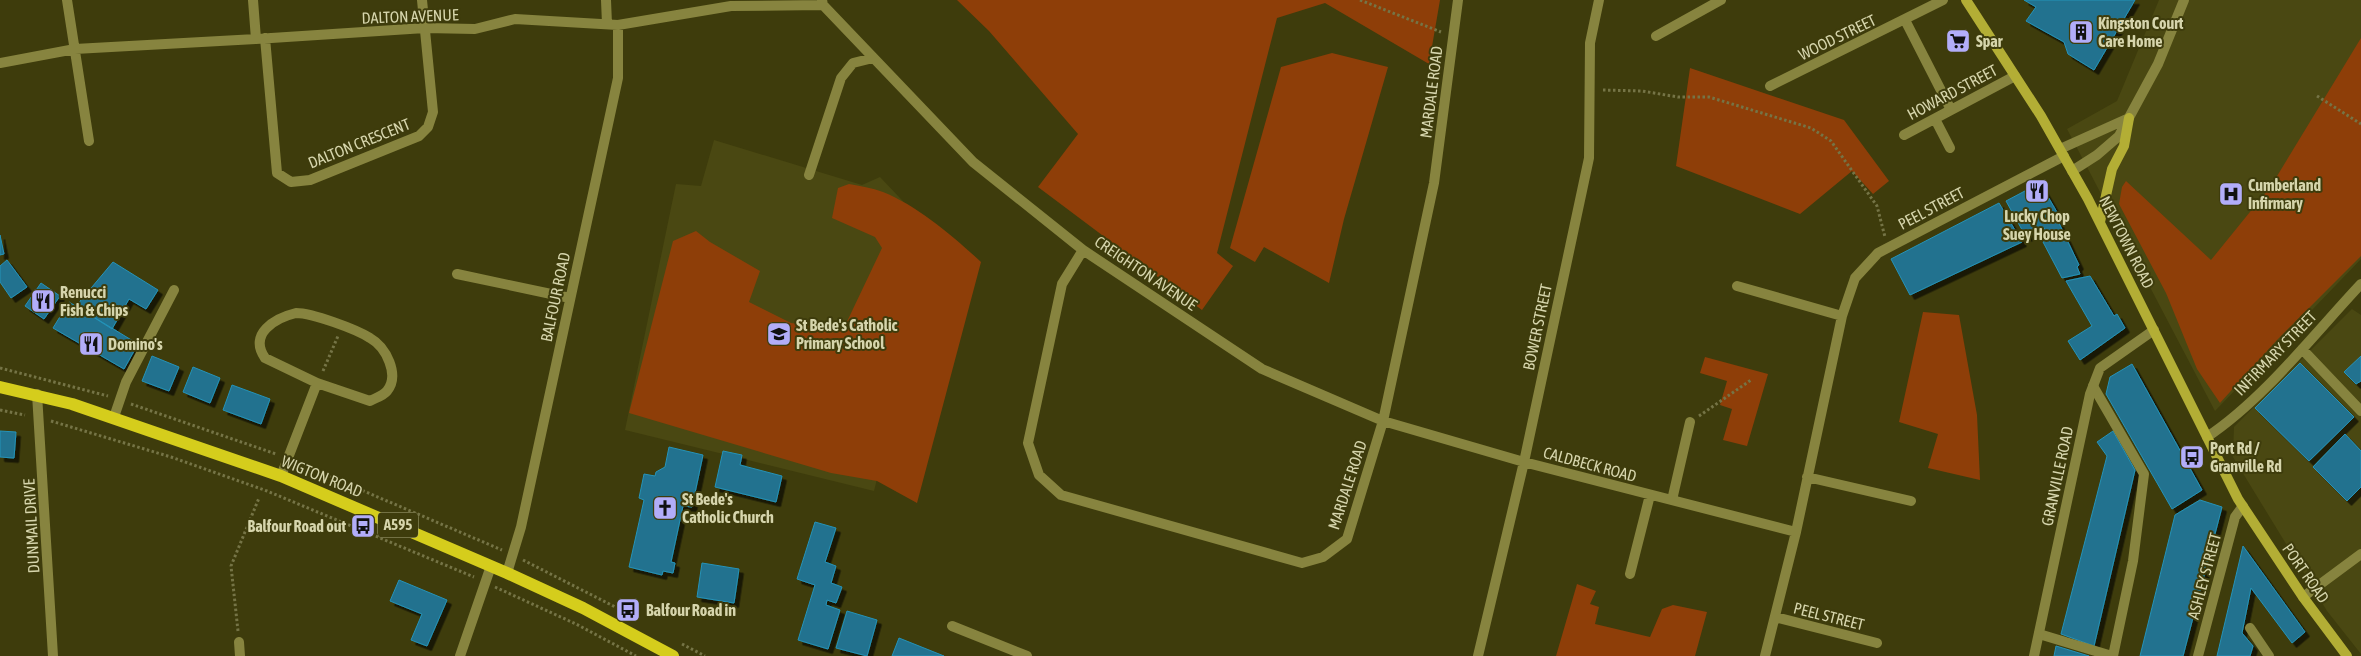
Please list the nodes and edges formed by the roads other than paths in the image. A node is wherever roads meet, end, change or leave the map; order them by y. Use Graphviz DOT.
graph roads {
  1 [pos="67,0"];
  2 [pos="253,0"];
  3 [pos="422,0"];
  4 [pos="606,0"];
  5 [pos="1458,0"];
  6 [pos="1598,0"];
  7 [pos="1721,0"];
  8 [pos="1943,0"];
  9 [pos="1966,0"];
  10 [pos="2184,0"];
  11 [pos="822,2"];
  12 [pos="1904,20"];
  13 [pos="607,24"];
  14 [pos="618,25"];
  15 [pos="425,28"];
  16 [pos="1656,36"];
  17 [pos="261,38"];
  18 [pos="75,49"];
  19 [pos="873,58"];
  20 [pos="0,63"];
  21 [pos="2015,76"];
  22 [pos="1770,86"];
  23 [pos="1951,110"];
  24 [pos="2129,118"];
  25 [pos="1935,119"];
  26 [pos="1904,135"];
  27 [pos="88,141"];
  28 [pos="1950,148"];
  29 [pos="2062,152"];
  30 [pos="2072,171"];
  31 [pos="810,175"];
  32 [pos="2100,222"];
  33 [pos="1083,250"];
  34 [pos="457,274"];
  35 [pos="2361,284"];
  36 [pos="1737,286"];
  37 [pos="174,290"];
  38 [pos="570,298"];
  39 [pos="1842,316"];
  40 [pos="2154,330"];
  41 [pos="2302,349"];
  42 [pos="317,383"];
  43 [pos="0,386"];
  44 [pos="2093,386"];
  45 [pos="38,394"];
  46 [pos="2361,412"];
  47 [pos="114,417"];
  48 [pos="1383,421"];
  49 [pos="1690,422"];
  50 [pos="2207,437"];
  51 [pos="1524,462"];
  52 [pos="281,476"];
  53 [pos="1807,477"];
  54 [pos="1650,495"];
  55 [pos="1672,500"];
  56 [pos="1911,501"];
  57 [pos="2243,506"];
  58 [pos="1796,532"];
  59 [pos="2361,554"];
  60 [pos="491,566"];
  61 [pos="507,572"];
  62 [pos="1630,574"];
  63 [pos="2303,597"];
  64 [pos="1774,617"];
  65 [pos="952,626"];
  66 [pos="2250,628"];
  67 [pos="2039,634"];
  68 [pos="239,642"];
  69 [pos="1877,643"];
  70 [pos="54,656"];
  71 [pos="240,656"];
  72 [pos="460,656"];
  73 [pos="673,656"];
  74 [pos="1027,656"];
  75 [pos="1478,656"];
  76 [pos="1765,656"];
  77 [pos="2034,656"];
  78 [pos="2112,656"];
  79 [pos="2198,656"];
  80 [pos="2268,656"];
  81 [pos="2347,656"];
  1 -- 18 [label="street"];
  2 -- 17 [label="street"];
  3 -- 15 [label="street"];
  4 -- 13 [label="street"];
  5 -- 48 [label="street, MARDALE ROAD"];
  6 -- 51 [label="street, BOWER STREET"];
  7 -- 16 [label="street"];
  8 -- 12 [label="street, WOOD STREET"];
  9 -- 21 [label="main road, NEWTOWN ROAD"];
  10 -- 24 [label="street"];
  11 -- 14 [label="street, DALTON AVENUE"];
  11 -- 19 [label="street, CREIGHTON AVENUE"];
  12 -- 22 [label="street, WOOD STREET"];
  12 -- 23 [label="street"];
  13 -- 14 [label="street, DALTON AVENUE"];
  13 -- 15 [label="street, DALTON AVENUE"];
  14 -- 38 [label="street, BALFOUR ROAD"];
  15 -- 17 [label="street, DALTON AVENUE"];
  15 -- 17 [label="street, DALTON CRESCENT"];
  17 -- 18 [label="street, DALTON AVENUE"];
  18 -- 20 [label="street, DALTON AVENUE"];
  18 -- 27 [label="street"];
  19 -- 31 [label="street"];
  19 -- 33 [label="street, CREIGHTON AVENUE"];
  21 -- 23 [label="street, HOWARD STREET"];
  21 -- 29 [label="main road, NEWTOWN ROAD"];
  23 -- 25 [label="street, HOWARD STREET"];
  24 -- 29 [label="street, PEEL STREET"];
  24 -- 30 [label="street"];
  24 -- 32 [label="main road"];
  25 -- 26 [label="street, HOWARD STREET"];
  25 -- 28 [label="street"];
  29 -- 30 [label="main road, NEWTOWN ROAD"];
  29 -- 39 [label="street, PEEL STREET"];
  30 -- 32 [label="main road, NEWTOWN ROAD"];
  32 -- 40 [label="main road, NEWTOWN ROAD"];
  33 -- 48 [label="street, CREIGHTON AVENUE"];
  33 -- 48 [label="street, MARDALE ROAD"];
  34 -- 38 [label="street"];
  35 -- 41 [label="street, INFIRMARY STREET"];
  36 -- 39 [label="street"];
  37 -- 47 [label="street"];
  38 -- 61 [label="street, BALFOUR ROAD"];
  39 -- 53 [label="street, PEEL STREET"];
  40 -- 44 [label="street, GRANVILLE ROAD"];
  40 -- 50 [label="main road, NEWTOWN ROAD"];
  41 -- 46 [label="street"];
  41 -- 50 [label="street, INFIRMARY STREET"];
  42 -- 42 [label="street"];
  42 -- 52 [label="street"];
  43 -- 45 [label="main road, WIGTON ROAD / A595"];
  44 -- 67 [label="street, GRANVILLE ROAD"];
  44 -- 78 [label="street"];
  45 -- 47 [label="main road, WIGTON ROAD / A595"];
  45 -- 70 [label="street, DUNMAIL DRIVE"];
  47 -- 52 [label="main road, WIGTON ROAD / A595"];
  48 -- 51 [label="street, CREIGHTON AVENUE"];
  49 -- 55 [label="street"];
  50 -- 57 [label="main road, NEWTOWN ROAD"];
  51 -- 54 [label="street, CALDBECK ROAD"];
  51 -- 75 [label="street, BOWER STREET"];
  52 -- 60 [label="main road, WIGTON ROAD / A595"];
  53 -- 56 [label="street"];
  53 -- 58 [label="street, PEEL STREET"];
  54 -- 55 [label="street, CALDBECK ROAD"];
  54 -- 62 [label="street, CALDBECK ROAD"];
  55 -- 58 [label="street, CALDBECK ROAD"];
  57 -- 63 [label="main road, PORT ROAD"];
  57 -- 79 [label="street, ASHLEY STREET"];
  58 -- 64 [label="street, PEEL STREET"];
  59 -- 63 [label="street"];
  60 -- 61 [label="main road, WIGTON ROAD / A595"];
  60 -- 72 [label="street"];
  61 -- 73 [label="main road, WIGTON ROAD / A595"];
  63 -- 81 [label="main road, PORT ROAD"];
  64 -- 69 [label="street, PEEL STREET"];
  64 -- 76 [label="street, PEEL STREET"];
  65 -- 74 [label="street"];
  66 -- 80 [label="street"];
  67 -- 77 [label="street, GRANVILLE ROAD"];
  67 -- 78 [label="street"];
  68 -- 71 [label="street"];
}
